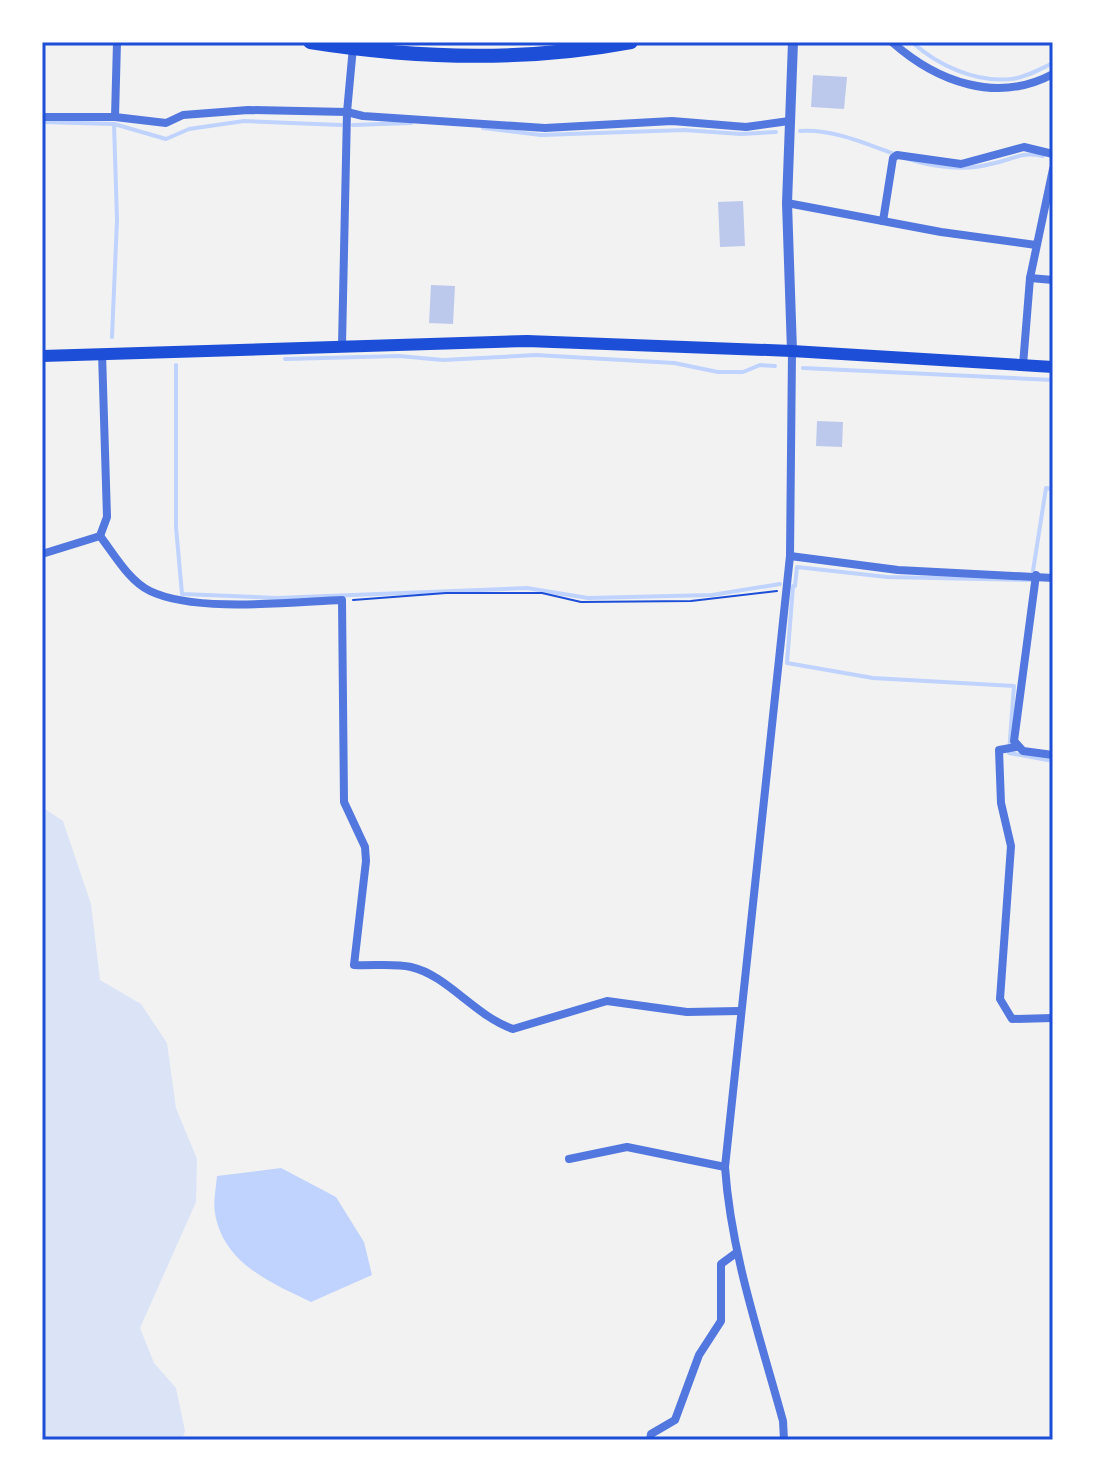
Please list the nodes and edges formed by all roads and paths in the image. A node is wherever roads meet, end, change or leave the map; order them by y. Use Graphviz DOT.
graph roads {
  1 [pos="117,42"];
  2 [pos="310,42"];
  3 [pos="631,42"];
  4 [pos="793,42"];
  5 [pos="892,42"];
  6 [pos="354,46"];
  7 [pos="1053,74"];
  8 [pos="347,112"];
  9 [pos="42,117"];
  10 [pos="115,117"];
  11 [pos="789,121"];
  12 [pos="1053,154"];
  13 [pos="1053,169"];
  14 [pos="787,203"];
  15 [pos="883,221"];
  16 [pos="1036,245"];
  17 [pos="1030,278"];
  18 [pos="1053,280"];
  19 [pos="342,345"];
  20 [pos="792,351"];
  21 [pos="102,353"];
  22 [pos="42,356"];
  23 [pos="1023,365"];
  24 [pos="1053,367"];
  25 [pos="100,536"];
  26 [pos="42,554"];
  27 [pos="790,556"];
  28 [pos="1036,575"];
  29 [pos="1053,578"];
  30 [pos="786,589"];
  31 [pos="342,600"];
  32 [pos="1010,748"];
  33 [pos="1053,755"];
  34 [pos="739,1011"];
  35 [pos="1053,1018"];
  36 [pos="569,1159"];
  37 [pos="725,1167"];
  38 [pos="736,1253"];
  39 [pos="650,1440"];
  40 [pos="784,1440"];
  1 -- 10 [label="street"];
  2 -- 6 [label="highway"];
  3 -- 6 [label="highway"];
  4 -- 11 [label="street"];
  5 -- 7 [label="street"];
  6 -- 8 [label="street"];
  8 -- 10 [label="street"];
  8 -- 11 [label="street"];
  8 -- 19 [label="street"];
  9 -- 10 [label="street"];
  11 -- 14 [label="street"];
  12 -- 15 [label="street"];
  13 -- 16 [label="street"];
  14 -- 15 [label="street"];
  14 -- 20 [label="street"];
  15 -- 16 [label="street"];
  16 -- 17 [label="street"];
  17 -- 18 [label="street"];
  17 -- 23 [label="street"];
  19 -- 20 [label="main road"];
  19 -- 21 [label="main road"];
  20 -- 23 [label="main road"];
  20 -- 27 [label="street"];
  21 -- 22 [label="main road"];
  21 -- 25 [label="street"];
  23 -- 24 [label="main road"];
  25 -- 26 [label="street"];
  25 -- 31 [label="street"];
  27 -- 28 [label="street"];
  27 -- 30 [label="street"];
  28 -- 29 [label="street"];
  28 -- 32 [label="street"];
  30 -- 31 [label="path"];
  30 -- 34 [label="street"];
  31 -- 34 [label="street"];
  32 -- 33 [label="street"];
  32 -- 35 [label="street"];
  34 -- 37 [label="street"];
  36 -- 37 [label="street"];
  37 -- 38 [label="street"];
  38 -- 39 [label="street"];
  38 -- 40 [label="street"];
}
